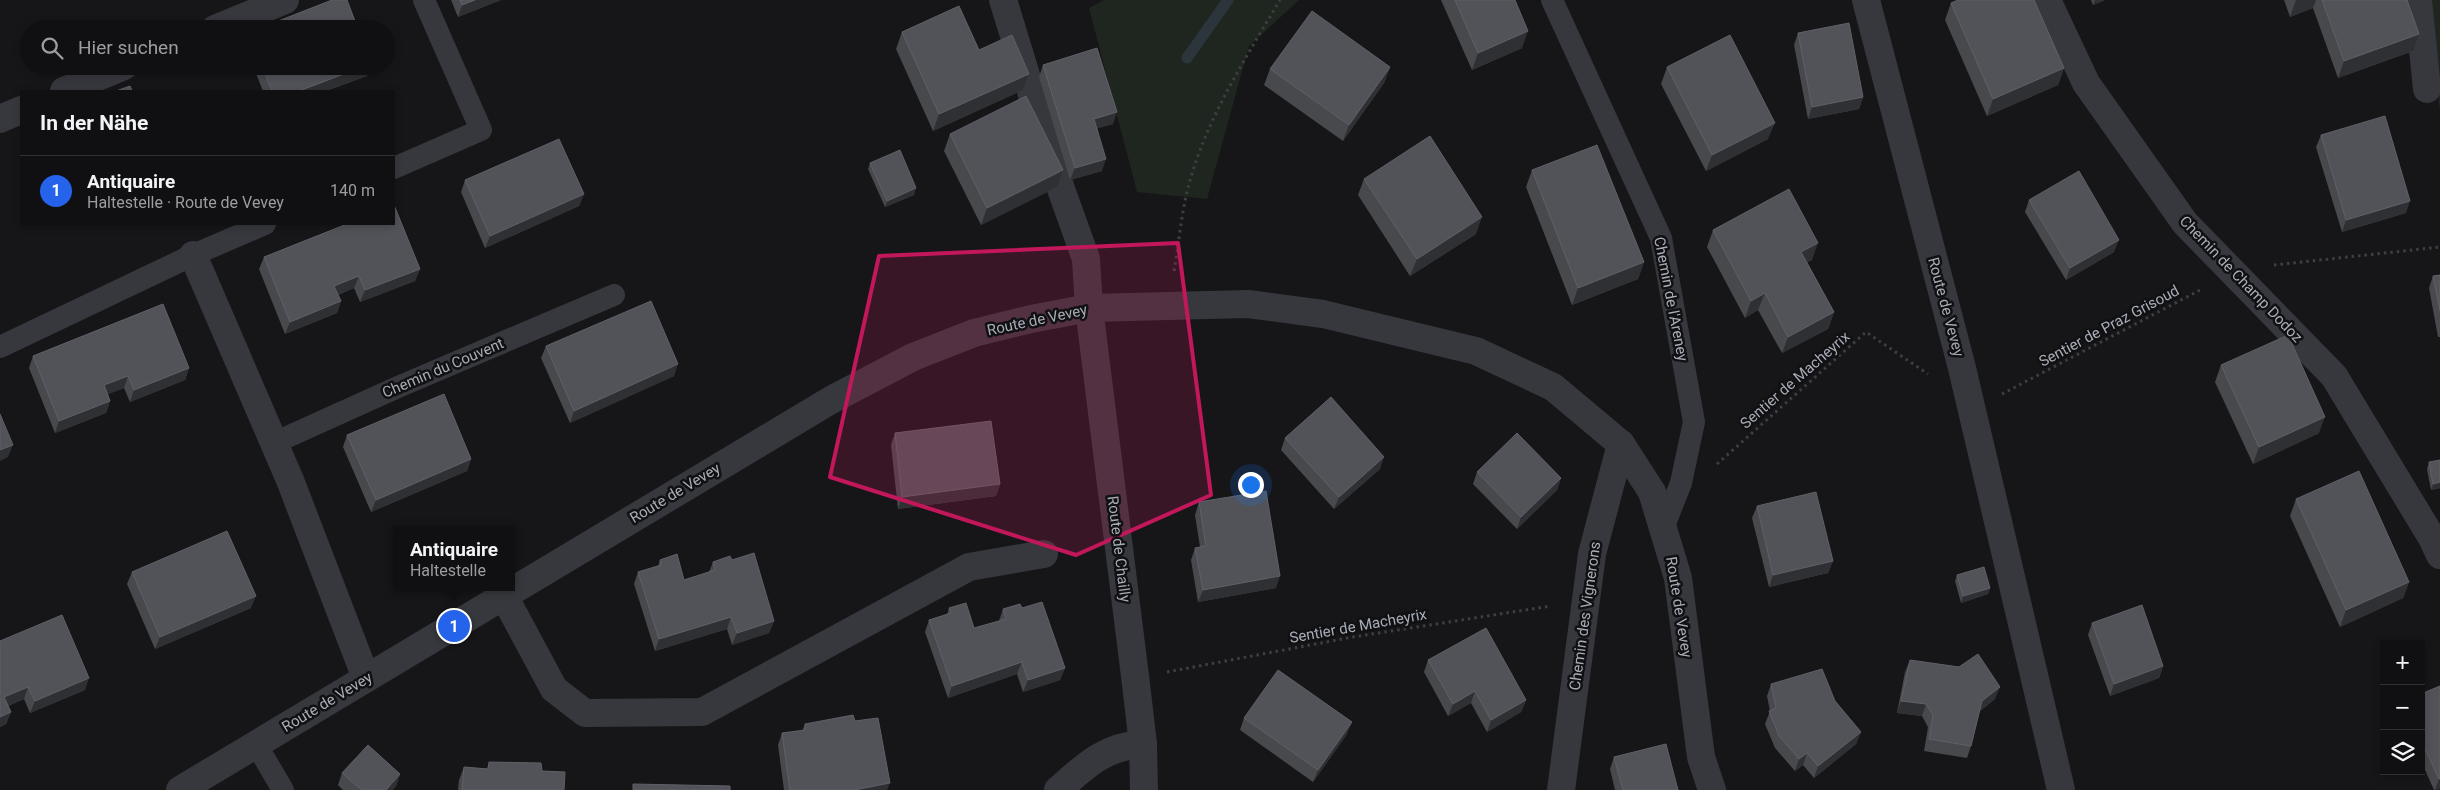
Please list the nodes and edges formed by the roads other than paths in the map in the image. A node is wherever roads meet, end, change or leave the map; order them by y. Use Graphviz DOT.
graph roads {
  1 [pos="285,0"];
  2 [pos="424,0"];
  3 [pos="1003,0"];
  4 [pos="1552,0"];
  5 [pos="1866,0"];
  6 [pos="2047,0"];
  7 [pos="2418,0"];
  8 [pos="237,20"];
  9 [pos="102,75"];
  10 [pos="2427,89"];
  11 [pos="66,90"];
  12 [pos="20,110"];
  13 [pos="0,119"];
  14 [pos="395,168"];
  15 [pos="263,225"];
  16 [pos="193,255"];
  17 [pos="614,295"];
  18 [pos="1089,308"];
  19 [pos="0,347"];
  20 [pos="274,443"];
  21 [pos="1621,444"];
  22 [pos="1664,526"];
  23 [pos="1044,554"];
  24 [pos="2440,554"];
  25 [pos="515,589"];
  26 [pos="512,591"];
  27 [pos="504,596"];
  28 [pos="366,678"];
  29 [pos="256,744"];
  30 [pos="1142,744"];
  31 [pos="180,790"];
  32 [pos="283,790"];
  33 [pos="1058,790"];
  34 [pos="1144,790"];
  35 [pos="1561,790"];
  36 [pos="1712,790"];
  37 [pos="2061,790"];
  1 -- 8 [label="street"];
  2 -- 14 [label="lane"];
  3 -- 18 [label="street, Route de Chailly"];
  4 -- 22 [label="lane, Chemin de l'Areney"];
  5 -- 37 [label="street, Route de Vevey"];
  6 -- 24 [label="street, Chemin de Champ Dodoz"];
  7 -- 10 [label="street"];
  9 -- 11 [label="street"];
  12 -- 13 [label="street"];
  15 -- 16 [label="lane"];
  16 -- 19 [label="lane"];
  16 -- 20 [label="street"];
  17 -- 20 [label="lane, Chemin du Couvent"];
  18 -- 21 [label="street, Route de Vevey"];
  18 -- 25 [label="street, Route de Vevey"];
  18 -- 30 [label="street, Route de Chailly"];
  20 -- 28 [label="street"];
  21 -- 22 [label="street, Route de Vevey"];
  21 -- 35 [label="street, Chemin des Vignerons"];
  22 -- 36 [label="street, Route de Vevey"];
  23 -- 27 [label="street"];
  26 -- 27 [label="street, Route de Vevey"];
  27 -- 28 [label="street, Route de Vevey"];
  28 -- 29 [label="street, Route de Vevey"];
  29 -- 31 [label="street, Route de Vevey"];
  29 -- 32 [label="lane"];
  30 -- 33 [label="street"];
  30 -- 34 [label="street, Route de Chailly"];
}
